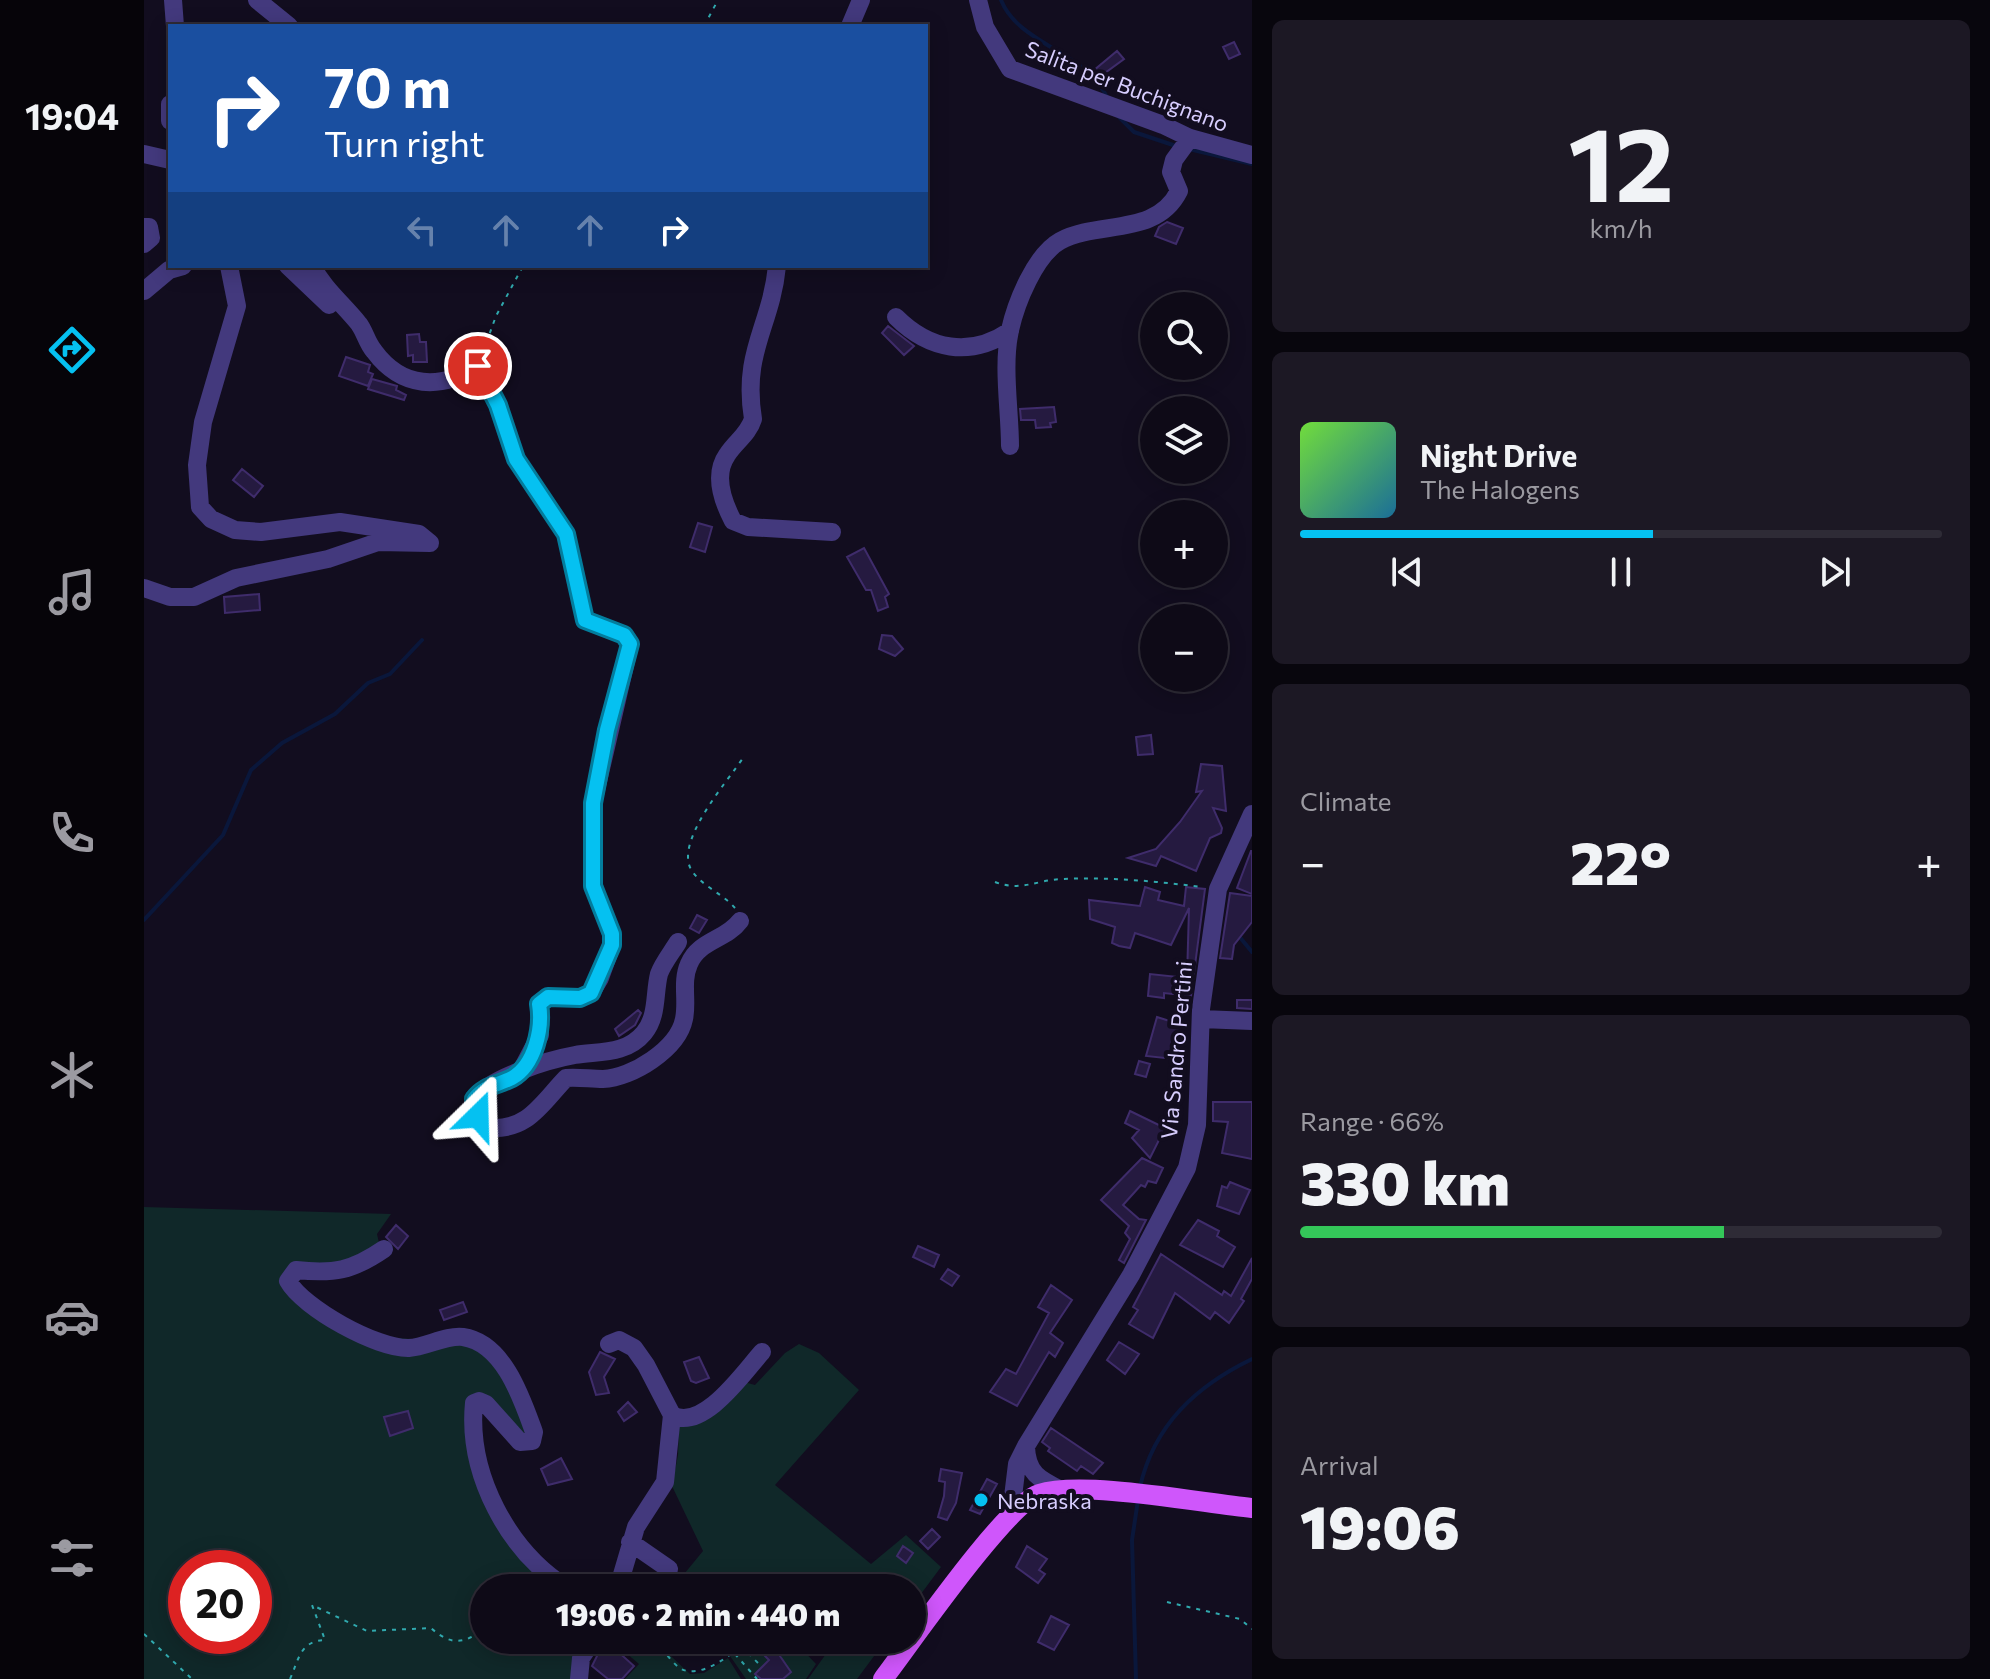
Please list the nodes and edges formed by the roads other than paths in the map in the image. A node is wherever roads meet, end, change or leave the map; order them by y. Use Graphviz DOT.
graph roads {
  1 [pos="173,0"];
  2 [pos="257,0"];
  3 [pos="861,0"];
  4 [pos="978,0"];
  5 [pos="175,24"];
  6 [pos="287,24"];
  7 [pos="851,24"];
  8 [pos="1190,138"];
  9 [pos="144,154"];
  10 [pos="1252,155"];
  11 [pos="168,160"];
  12 [pos="144,227"];
  13 [pos="144,244"];
  14 [pos="176,268"];
  15 [pos="229,268"];
  16 [pos="290,268"];
  17 [pos="313,268"];
  18 [pos="777,268"];
  19 [pos="144,291"];
  20 [pos="896,317"];
  21 [pos="359,324"];
  22 [pos="1010,331"];
  23 [pos="1010,446"];
  24 [pos="832,532"];
  25 [pos="144,588"];
  26 [pos="1252,814"];
  27 [pos="740,921"];
  28 [pos="678,942"];
  29 [pos="1201,1019"];
  30 [pos="1252,1021"];
  31 [pos="521,1071"];
  32 [pos="384,1249"];
  33 [pos="609,1344"];
  34 [pos="762,1352"];
  35 [pos="672,1415"];
  36 [pos="1026,1446"];
  37 [pos="1061,1490"];
  38 [pos="1252,1508"];
  39 [pos="1011,1513"];
  40 [pos="630,1542"];
  41 [pos="669,1569"];
  42 [pos="549,1574"];
  43 [pos="622,1574"];
  44 [pos="584,1654"];
  45 [pos="579,1679"];
  46 [pos="883,1679"];
  1 -- 5 [label="street"];
  2 -- 6 [label="street"];
  3 -- 7 [label="street"];
  4 -- 8 [label="street, Salita per Buchignano"];
  8 -- 10 [label="street, Salita per Buchignano"];
  8 -- 22 [label="street"];
  9 -- 11 [label="street"];
  12 -- 13 [label="street"];
  14 -- 19 [label="street"];
  15 -- 25 [label="street"];
  16 -- 21 [label="street"];
  17 -- 21 [label="street"];
  18 -- 24 [label="street"];
  20 -- 22 [label="street"];
  21 -- 31 [label="street"];
  22 -- 23 [label="street"];
  26 -- 29 [label="street, Via Sandro Pertini"];
  27 -- 31 [label="street"];
  28 -- 31 [label="street"];
  29 -- 30 [label="street"];
  29 -- 36 [label="street, Via Sandro Pertini"];
  32 -- 42 [label="street"];
  33 -- 35 [label="street"];
  34 -- 35 [label="street"];
  35 -- 40 [label="street"];
  36 -- 37 [label="street"];
  36 -- 39 [label="street, Via Sandro Pertini"];
  37 -- 38 [label="main road"];
  37 -- 39 [label="main road"];
  39 -- 46 [label="main road"];
  40 -- 41 [label="street"];
  40 -- 43 [label="street"];
  44 -- 45 [label="street"];
}
